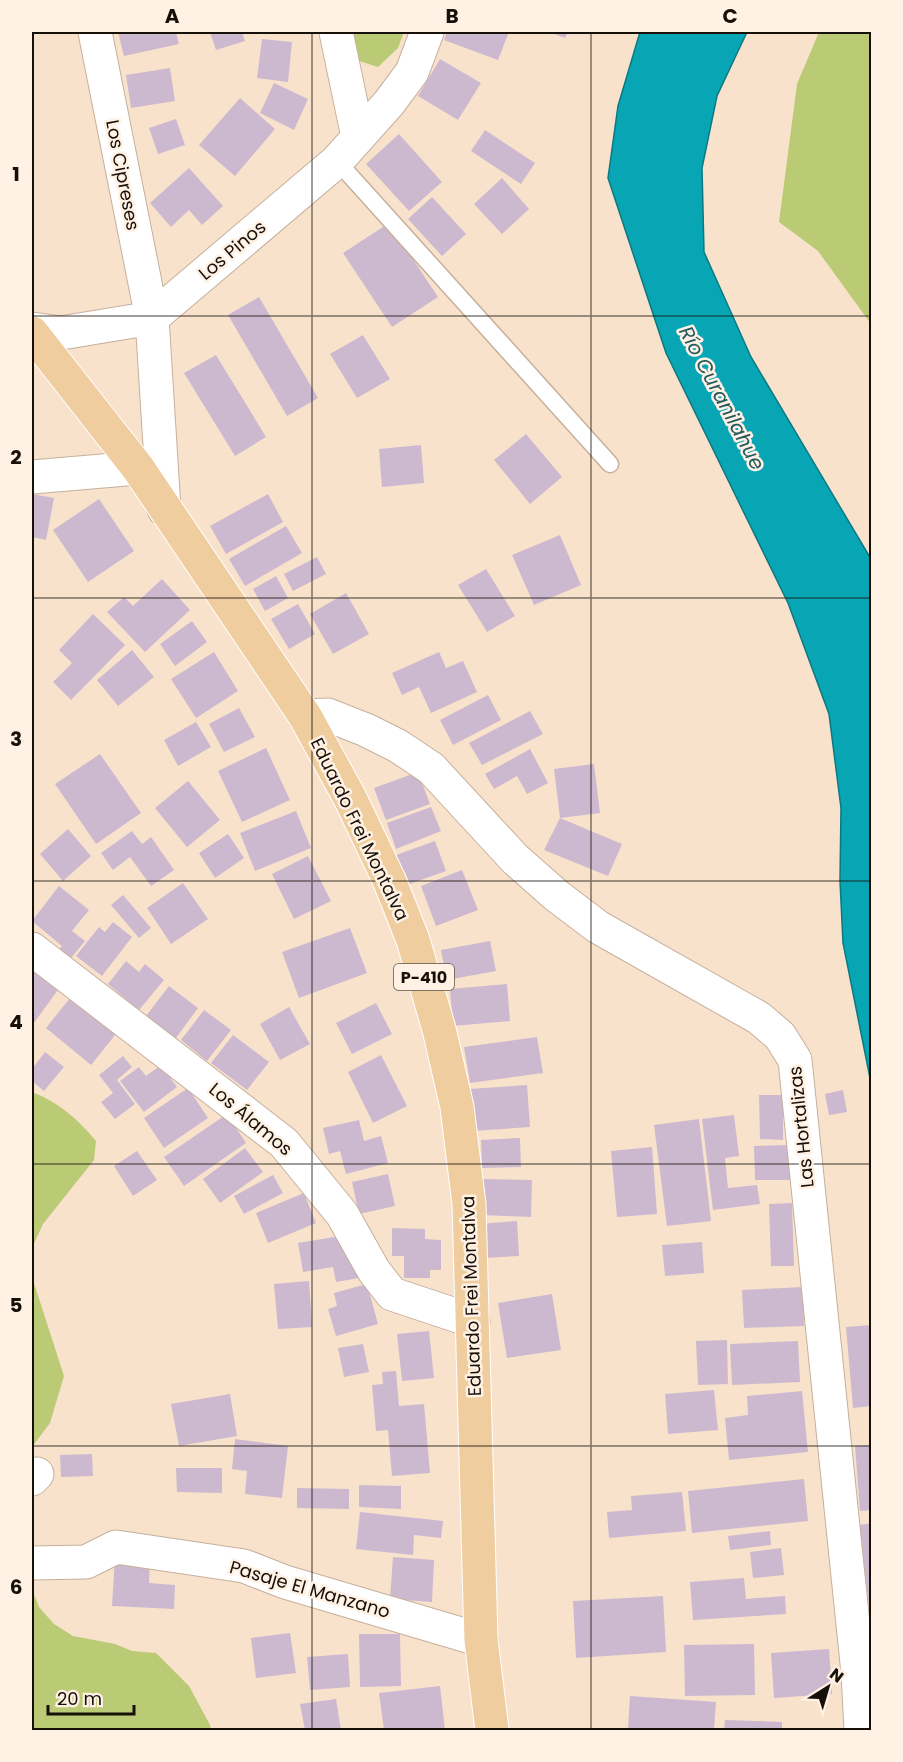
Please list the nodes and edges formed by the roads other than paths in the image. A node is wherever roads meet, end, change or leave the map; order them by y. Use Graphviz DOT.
graph roads {
  1 [pos="95,32"];
  2 [pos="336,32"];
  3 [pos="427,32"];
  4 [pos="348,149"];
  5 [pos="152,318"];
  6 [pos="32,331"];
  7 [pos="610,464"];
  8 [pos="138,468"];
  9 [pos="32,477"];
  10 [pos="164,509"];
  11 [pos="305,716"];
  12 [pos="32,949"];
  13 [pos="473,1321"];
  14 [pos="32,1563"];
  15 [pos="481,1640"];
  16 [pos="865,1672"];
  17 [pos="492,1731"];
  18 [pos="861,1731"];
  1 -- 5 [label="street, Los Cipreses"];
  2 -- 4 [label="street"];
  3 -- 4 [label="street, Los Pinos"];
  4 -- 5 [label="street, Los Pinos"];
  4 -- 7 [label="lane"];
  5 -- 6 [label="street"];
  5 -- 10 [label="street"];
  6 -- 8 [label="main road, Eduardo Frei Montalva / P-410"];
  8 -- 9 [label="street"];
  8 -- 10 [label="main road, Eduardo Frei Montalva / P-410"];
  10 -- 11 [label="main road, Eduardo Frei Montalva / P-410"];
  11 -- 13 [label="main road, Eduardo Frei Montalva / P-410"];
  11 -- 16 [label="street, Las Hortalizas"];
  12 -- 13 [label="street, Los Álamos"];
  13 -- 15 [label="main road, Eduardo Frei Montalva / P-410"];
  14 -- 15 [label="street, Pasaje El Manzano"];
  15 -- 17 [label="main road, Eduardo Frei Montalva / P-410"];
  16 -- 18 [label="street, Las Hortalizas"];
}
